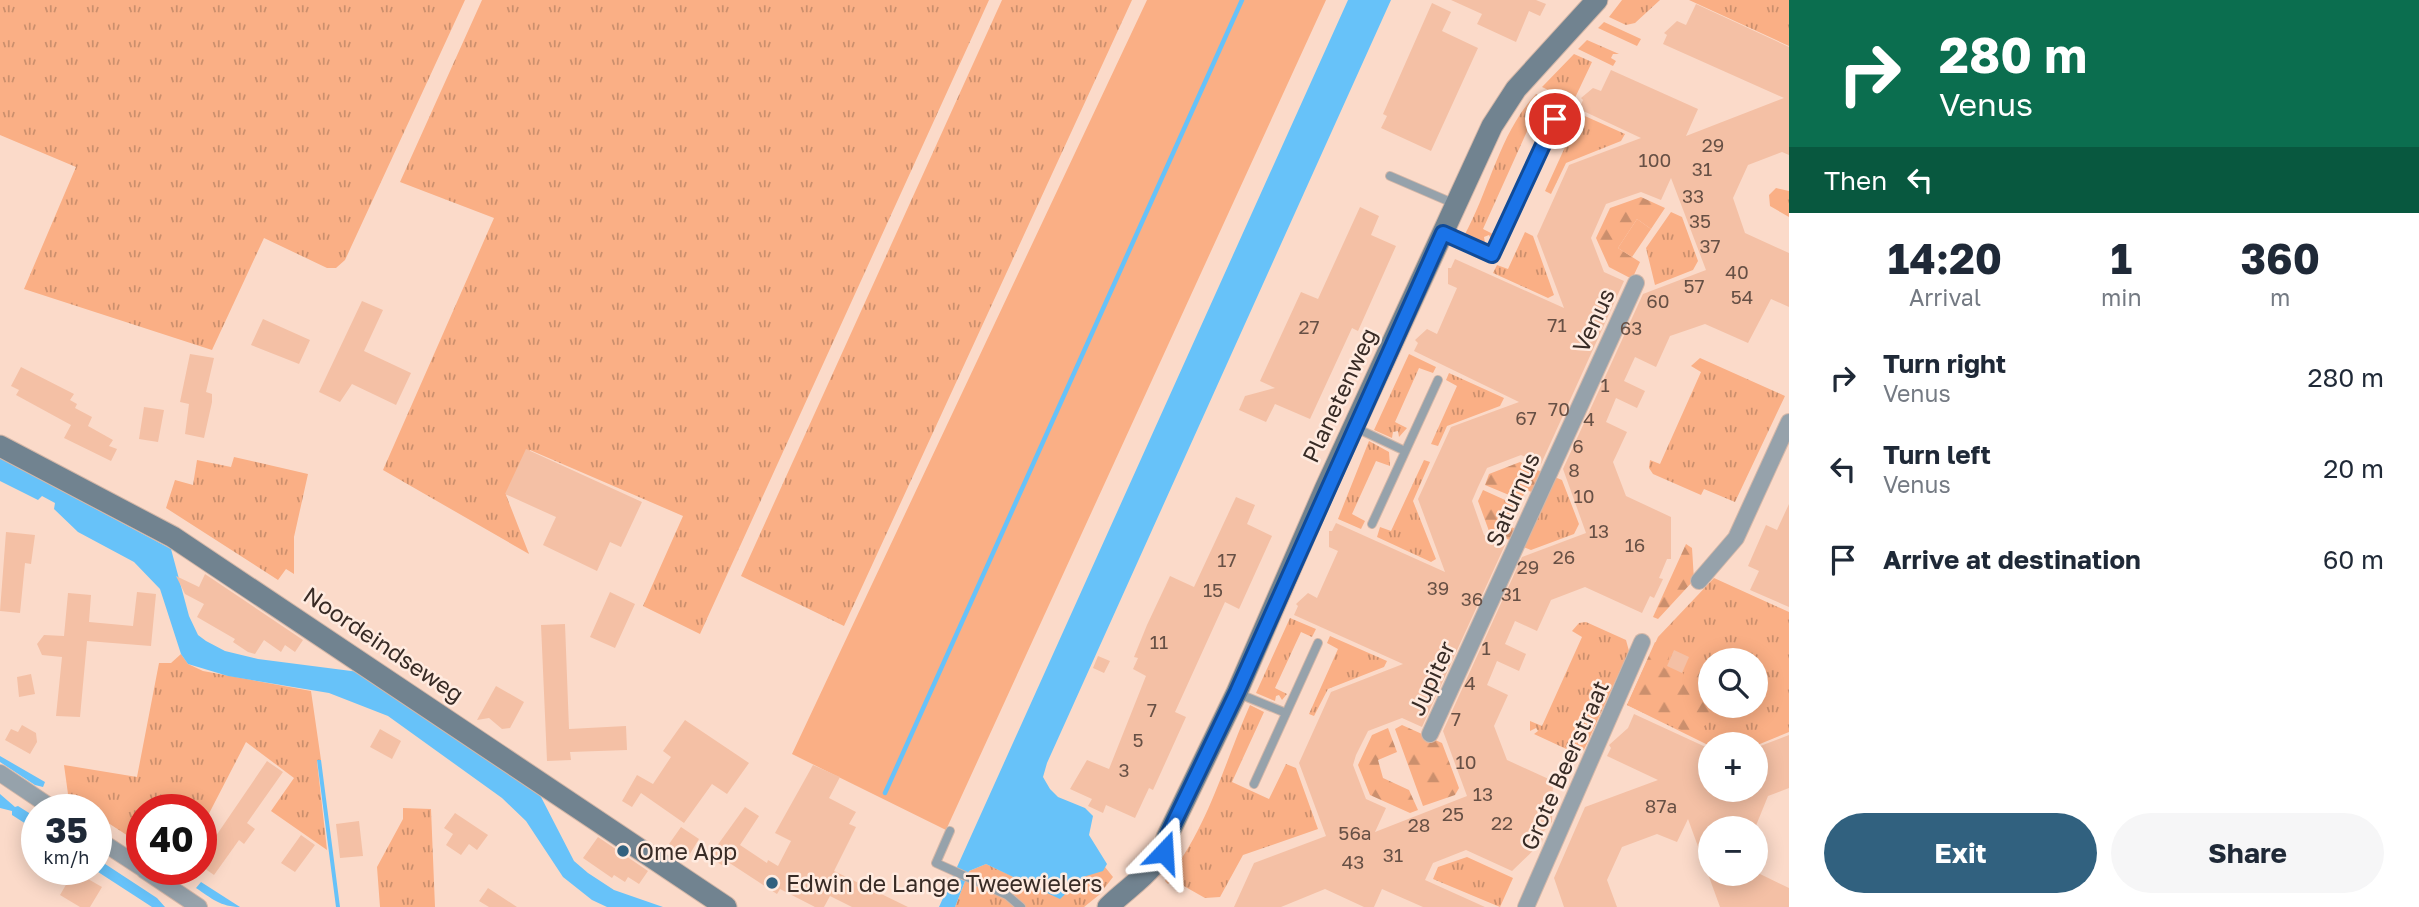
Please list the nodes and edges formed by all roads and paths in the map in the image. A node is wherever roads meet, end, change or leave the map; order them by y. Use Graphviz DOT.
graph roads {
  1 [pos="1597,0"];
  2 [pos="1555,119"];
  3 [pos="1391,176"];
  4 [pos="1455,204"];
  5 [pos="1443,233"];
  6 [pos="1636,283"];
  7 [pos="1592,377"];
  8 [pos="1438,380"];
  9 [pos="1789,422"];
  10 [pos="1354,426"];
  11 [pos="0,446"];
  12 [pos="1405,451"];
  13 [pos="1372,524"];
  14 [pos="1699,581"];
  15 [pos="1473,640"];
  16 [pos="1642,642"];
  17 [pos="1318,643"];
  18 [pos="1237,692"];
  19 [pos="1286,713"];
  20 [pos="1430,734"];
  21 [pos="0,773"];
  22 [pos="1254,784"];
  23 [pos="31,794"];
  24 [pos="950,831"];
  25 [pos="167,885"];
  26 [pos="199,907"];
  27 [pos="726,907"];
  28 [pos="1021,907"];
  29 [pos="1108,907"];
  30 [pos="1525,907"];
  1 -- 4 [label="street, Planetenweg"];
  2 -- 5 [label="lane"];
  3 -- 4 [label="lane"];
  4 -- 5 [label="street, Planetenweg"];
  5 -- 10 [label="street, Planetenweg"];
  6 -- 7 [label="street, Venus"];
  7 -- 15 [label="street, Saturnus"];
  8 -- 12 [label="lane"];
  9 -- 14 [label="street"];
  10 -- 12 [label="lane"];
  10 -- 18 [label="street, Planetenweg"];
  11 -- 27 [label="street, Noordeindseweg"];
  12 -- 13 [label="lane"];
  15 -- 20 [label="street, Jupiter"];
  16 -- 30 [label="street, Grote Beerstraat"];
  17 -- 19 [label="lane"];
  18 -- 19 [label="lane"];
  18 -- 29 [label="street, Planetenweg"];
  19 -- 22 [label="lane"];
  21 -- 23 [label="street"];
  24 -- 28 [label="lane"];
  25 -- 26 [label="street"];
}
